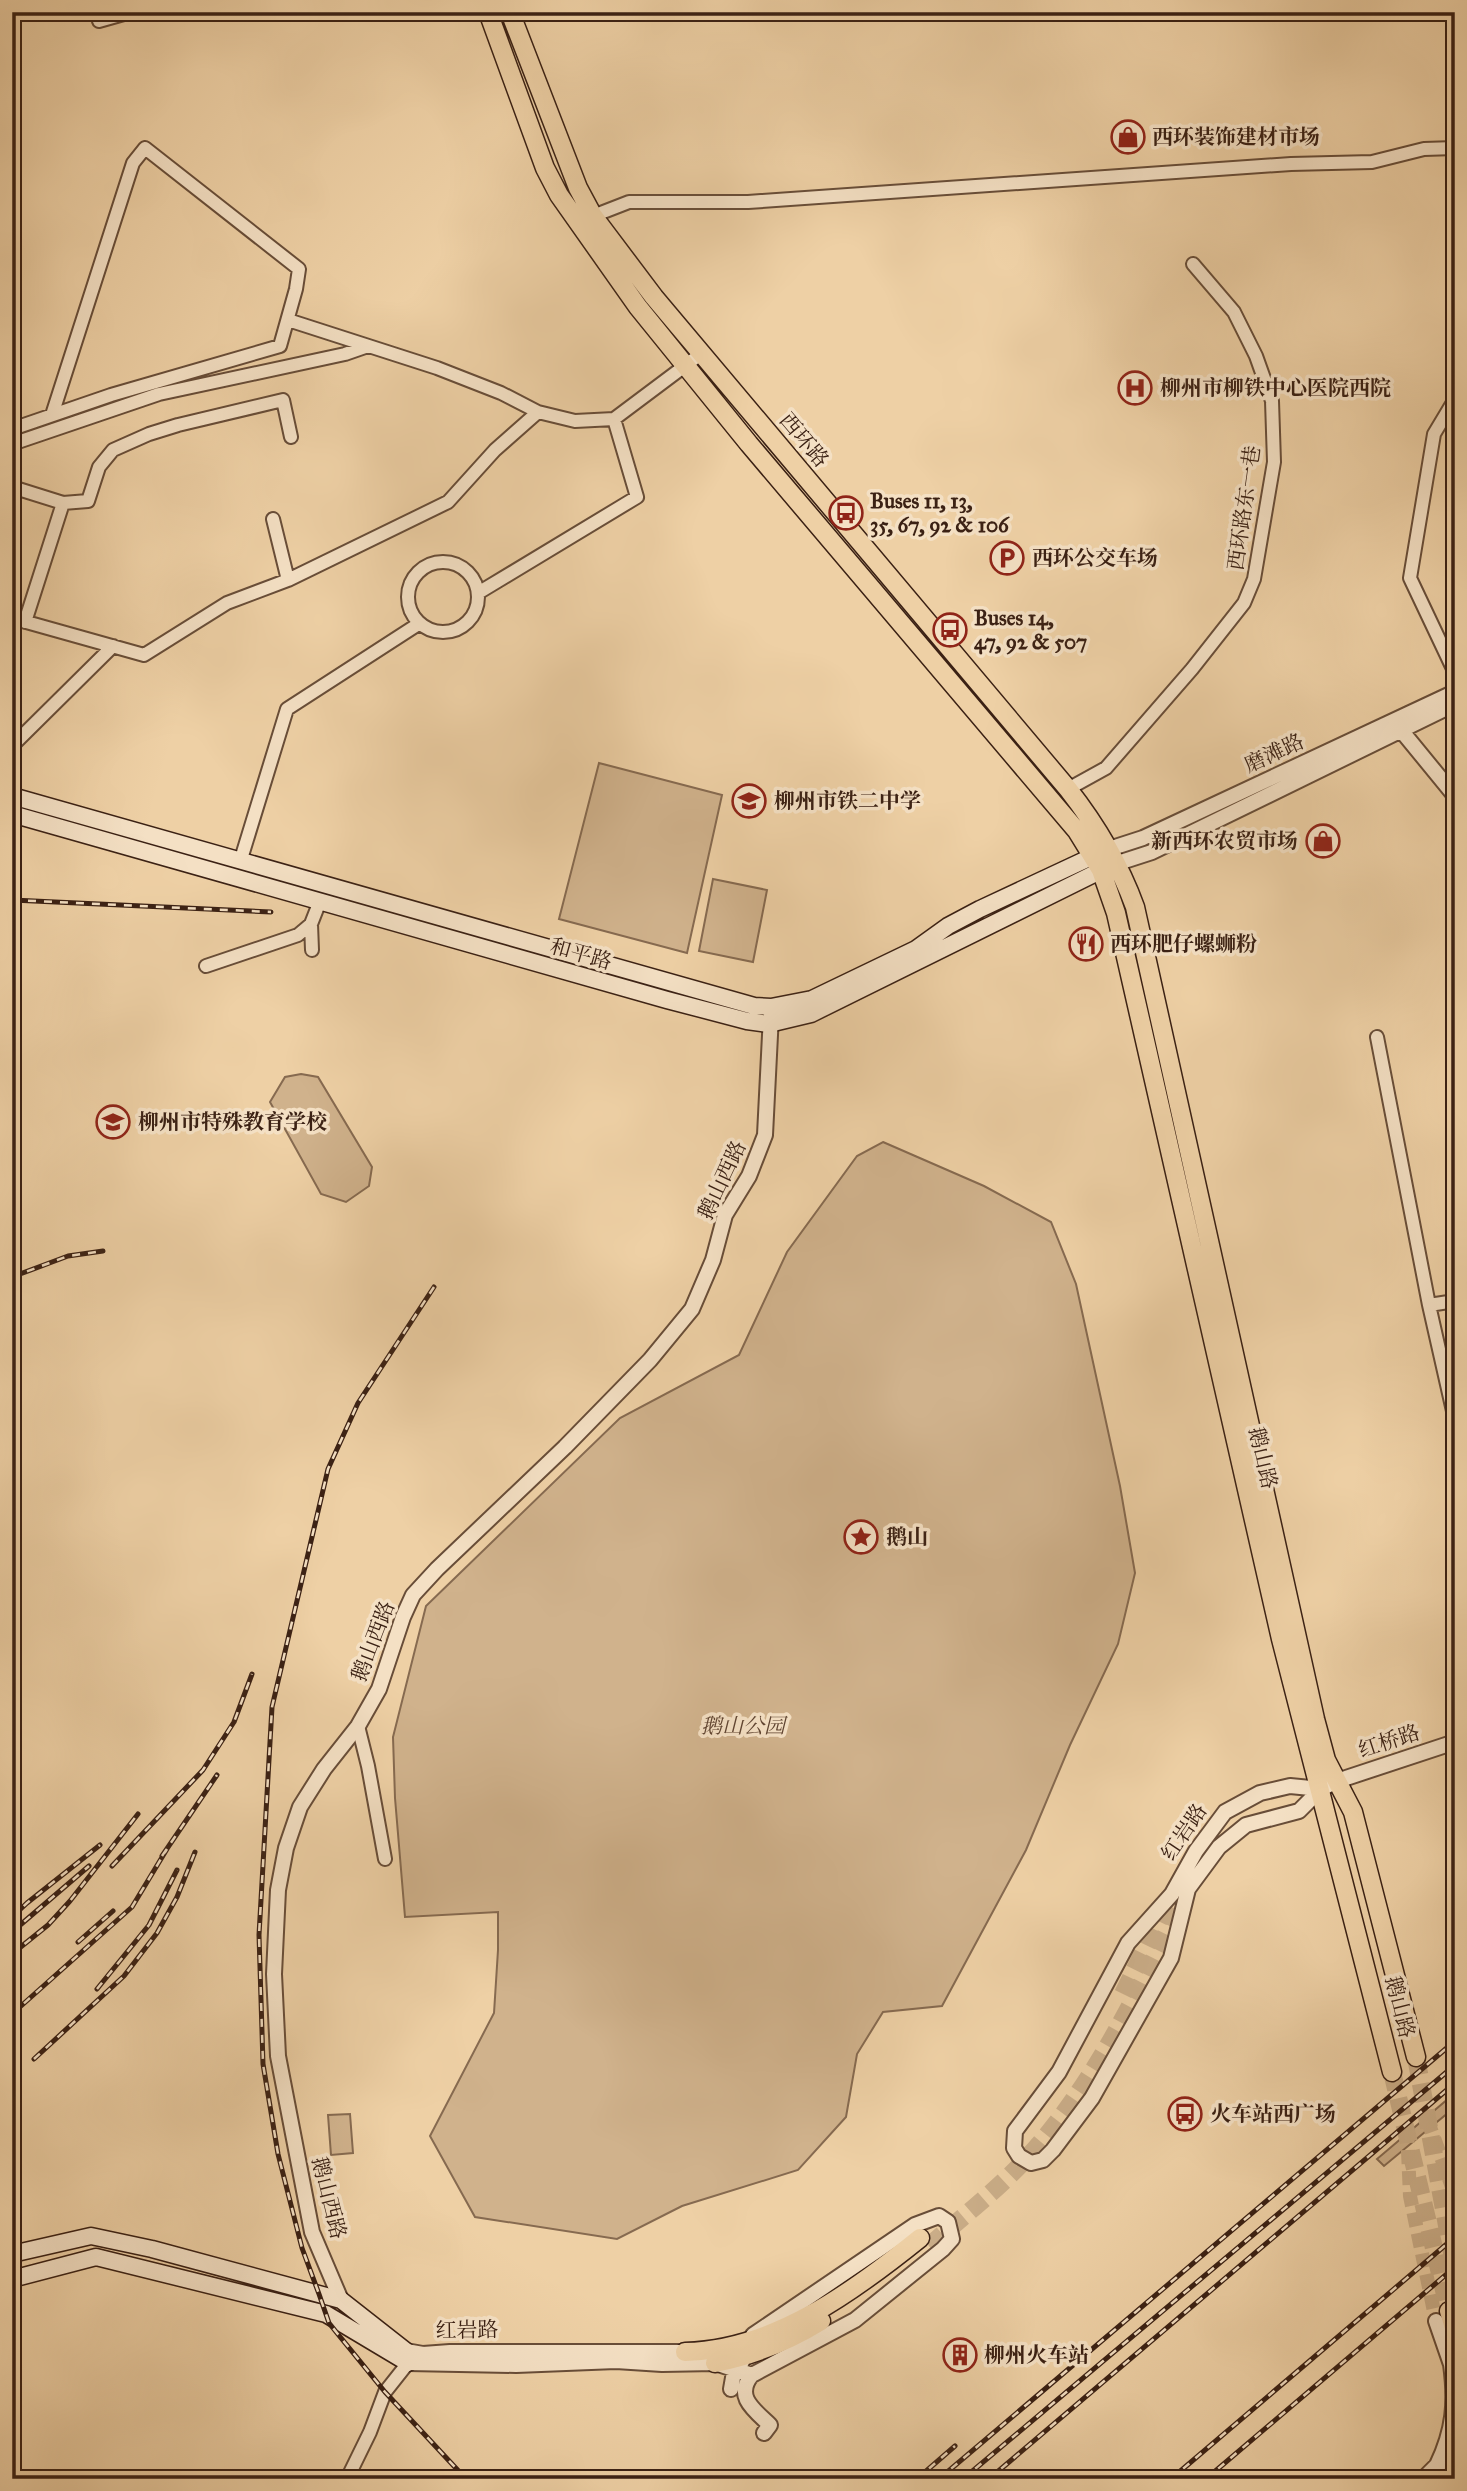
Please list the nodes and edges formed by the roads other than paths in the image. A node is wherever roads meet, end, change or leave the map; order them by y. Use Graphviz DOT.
graph roads {
  1 [pos="131,12"];
  2 [pos="488,12"];
  3 [pos="510,12"];
  4 [pos="99,21"];
  5 [pos="1455,148"];
  6 [pos="593,216"];
  7 [pos="1194,264"];
  8 [pos="288,320"];
  9 [pos="368,346"];
  10 [pos="702,353"];
  11 [pos="686,365"];
  12 [pos="1455,399"];
  13 [pos="538,412"];
  14 [pos="52,415"];
  15 [pos="614,419"];
  16 [pos="12,429"];
  17 [pos="291,437"];
  18 [pos="12,444"];
  19 [pos="12,487"];
  20 [pos="63,503"];
  21 [pos="273,519"];
  22 [pos="288,580"];
  23 [pos="478,593"];
  24 [pos="19,620"];
  25 [pos="419,623"];
  26 [pos="113,646"];
  27 [pos="1455,673"];
  28 [pos="1455,692"];
  29 [pos="1455,704"];
  30 [pos="1397,725"];
  31 [pos="12,746"];
  32 [pos="1068,789"];
  33 [pos="12,796"];
  34 [pos="1455,796"];
  35 [pos="12,814"];
  36 [pos="241,859"];
  37 [pos="1105,859"];
  38 [pos="320,901"];
  39 [pos="311,925"];
  40 [pos="312,950"];
  41 [pos="206,966"];
  42 [pos="771,1007"];
  43 [pos="771,1024"];
  44 [pos="1377,1037"];
  45 [pos="1455,1301"];
  46 [pos="1429,1306"];
  47 [pos="1455,1420"];
  48 [pos="358,1726"];
  49 [pos="1455,1742"];
  50 [pos="1329,1785"];
  51 [pos="385,1859"];
  52 [pos="1416,2057"];
  53 [pos="1392,2072"];
  54 [pos="925,2242"];
  55 [pos="12,2254"];
  56 [pos="12,2279"];
  57 [pos="341,2300"];
  58 [pos="1443,2316"];
  59 [pos="1455,2331"];
  60 [pos="742,2351"];
  61 [pos="685,2352"];
  62 [pos="407,2357"];
  63 [pos="715,2363"];
  64 [pos="1453,2369"];
  65 [pos="752,2375"];
  66 [pos="731,2389"];
  67 [pos="764,2433"];
  68 [pos="1455,2454"];
  69 [pos="1455,2469"];
  70 [pos="1441,2472"];
  71 [pos="347,2479"];
  72 [pos="1423,2479"];
  1 -- 4 [label="street"];
  2 -- 11 [label="main road"];
  3 -- 6 [label="main road, 西环路"];
  5 -- 6 [label="street"];
  6 -- 10 [label="main road, 西环路"];
  7 -- 32 [label="street, 西环路东一巷"];
  8 -- 9 [label="street"];
  8 -- 14 [label="street"];
  8 -- 14 [label="street"];
  9 -- 13 [label="street"];
  9 -- 18 [label="street"];
  10 -- 11 [label="street"];
  10 -- 32 [label="main road, 西环路"];
  11 -- 15 [label="street"];
  11 -- 37 [label="main road"];
  12 -- 27 [label="street"];
  13 -- 15 [label="street"];
  13 -- 22 [label="street"];
  14 -- 16 [label="street"];
  15 -- 23 [label="street"];
  17 -- 20 [label="street"];
  19 -- 20 [label="street"];
  20 -- 24 [label="street"];
  21 -- 22 [label="street"];
  22 -- 26 [label="street"];
  23 -- 25 [label="street"];
  23 -- 25 [label="street"];
  24 -- 26 [label="street"];
  25 -- 36 [label="street"];
  26 -- 31 [label="street"];
  28 -- 30 [label="street, 磨滩路"];
  29 -- 30 [label="street, 磨滩路"];
  30 -- 34 [label="street"];
  30 -- 37 [label="street, 磨滩路"];
  32 -- 37 [label="main road, 西环路"];
  33 -- 36 [label="main road, 和平路"];
  35 -- 38 [label="main road, 和平路"];
  36 -- 42 [label="main road, 和平路"];
  37 -- 42 [label="main road, 和平路"];
  37 -- 43 [label="main road, 和平路"];
  37 -- 50 [label="main road, 鹅山路"];
  38 -- 39 [label="street"];
  38 -- 43 [label="main road, 和平路"];
  39 -- 40 [label="street"];
  39 -- 41 [label="street"];
  42 -- 43 [label="street, 鹅山西路"];
  43 -- 48 [label="street, 鹅山西路"];
  44 -- 46 [label="street"];
  45 -- 46 [label="street"];
  46 -- 47 [label="street"];
  48 -- 51 [label="street"];
  48 -- 57 [label="street, 鹅山西路"];
  49 -- 50 [label="street, 红桥路"];
  50 -- 50 [label="street, 红岩路"];
  50 -- 52 [label="main road, 鹅山路"];
  50 -- 53 [label="main road, 鹅山路"];
  54 -- 60 [label="main road, 红岩路"];
  55 -- 57 [label="main road, 红岩路"];
  56 -- 62 [label="main road"];
  57 -- 62 [label="main road, 红岩路"];
  58 -- 59 [label="main road"];
  58 -- 64 [label="street"];
  60 -- 61 [label="main road, 红岩路"];
  60 -- 63 [label="main road, 红岩路"];
  60 -- 65 [label="street"];
  60 -- 66 [label="street"];
  61 -- 62 [label="street, 红岩路"];
  62 -- 63 [label="street, 红岩路"];
  62 -- 71 [label="street"];
  63 -- 65 [label="street"];
  64 -- 70 [label="street"];
  65 -- 67 [label="street"];
  68 -- 70 [label="street"];
  69 -- 70 [label="main road"];
  70 -- 72 [label="street"];
}
